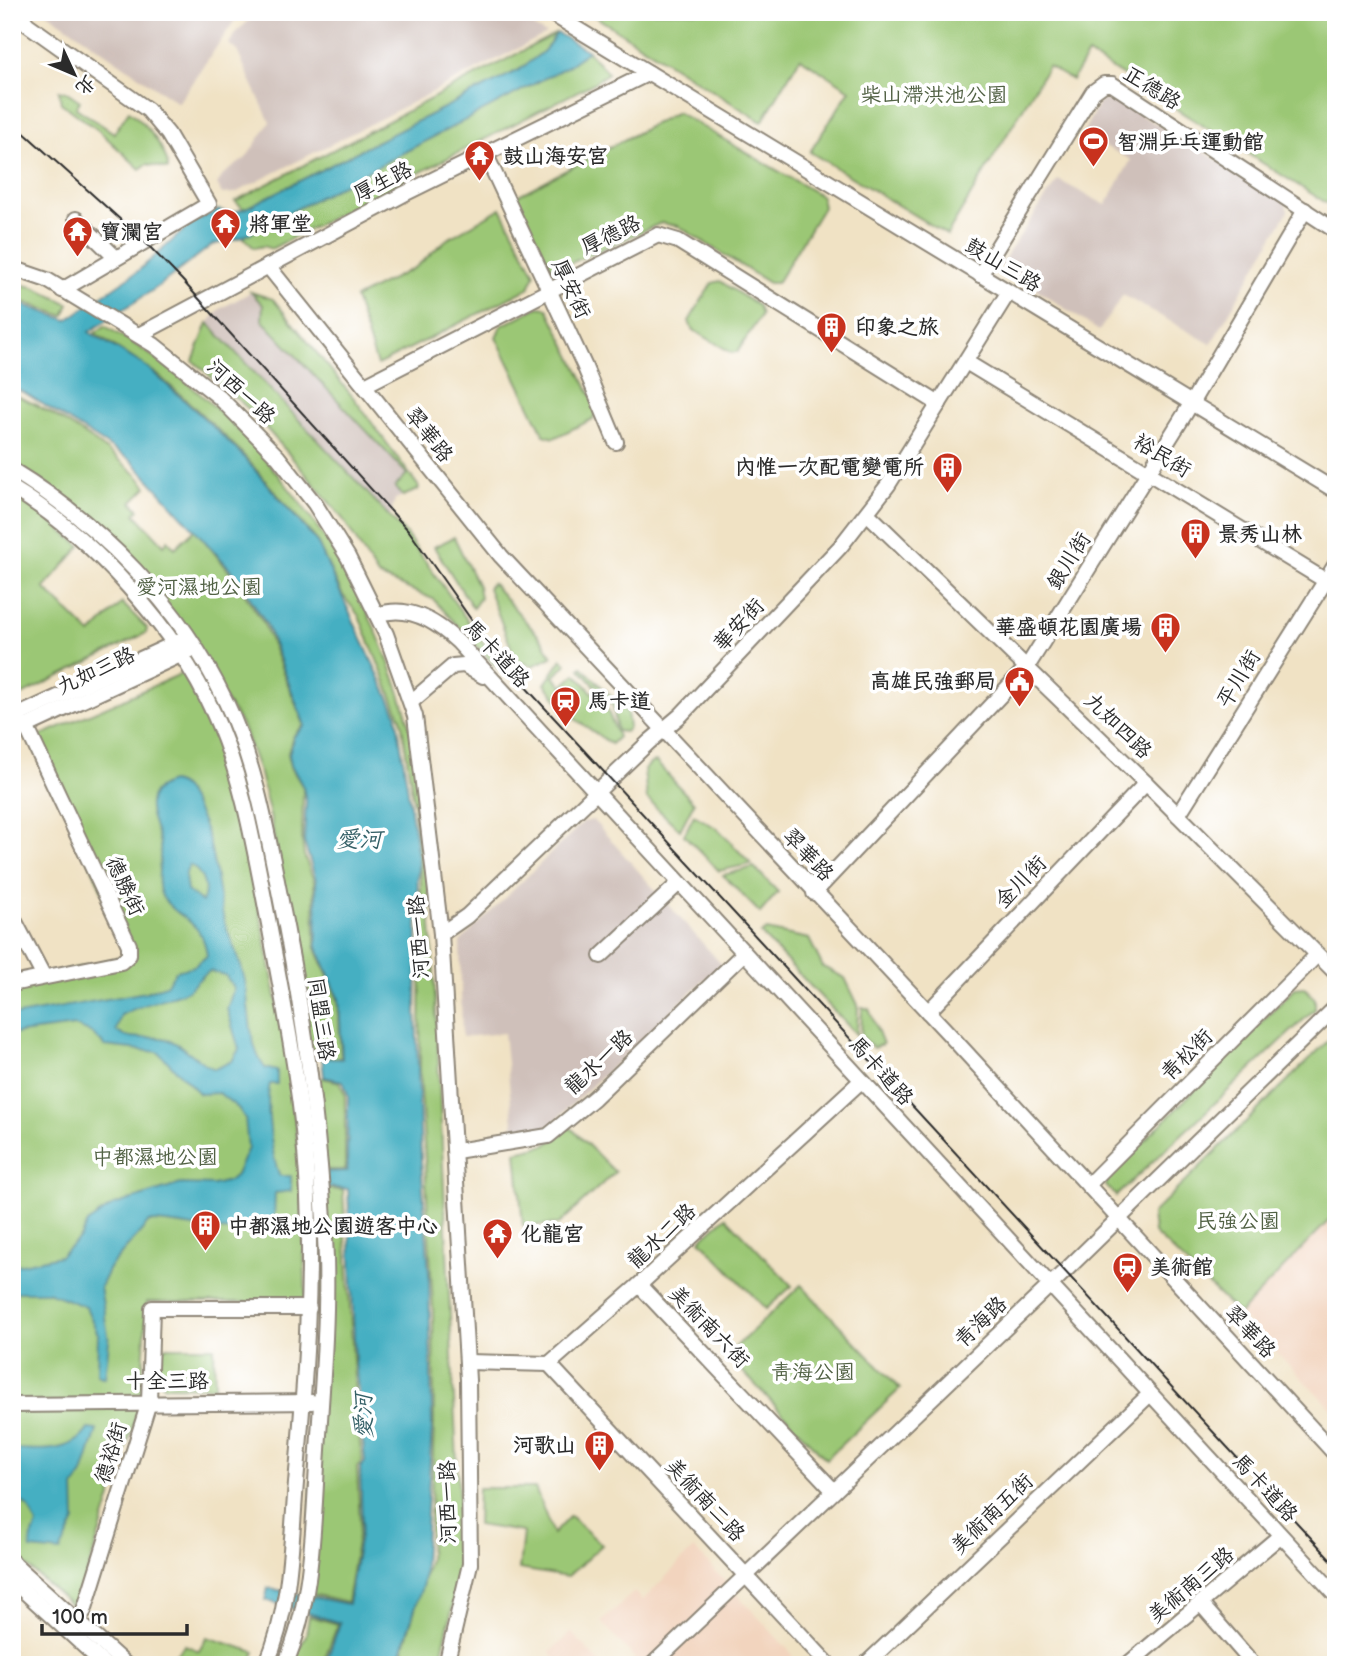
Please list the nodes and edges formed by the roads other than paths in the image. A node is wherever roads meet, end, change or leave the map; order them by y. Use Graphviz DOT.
graph roads {
  1 [pos="549,12"];
  2 [pos="20,13"];
  3 [pos="12,27"];
  4 [pos="649,73"];
  5 [pos="486,155"];
  6 [pos="1305,210"];
  7 [pos="76,219"];
  8 [pos="1336,230"];
  9 [pos="114,256"];
  10 [pos="268,266"];
  11 [pos="12,268"];
  12 [pos="980,275"];
  13 [pos="547,289"];
  14 [pos="62,290"];
  15 [pos="1008,293"];
  16 [pos="139,335"];
  17 [pos="966,362"];
  18 [pos="365,386"];
  19 [pos="1191,403"];
  20 [pos="939,404"];
  21 [pos="616,442"];
  22 [pos="12,470"];
  23 [pos="1149,472"];
  24 [pos="33,482"];
  25 [pos="18,491"];
  26 [pos="1336,491"];
  27 [pos="868,514"];
  28 [pos="121,558"];
  29 [pos="1336,564"];
  30 [pos="109,569"];
  31 [pos="1331,583"];
  32 [pos="377,614"];
  33 [pos="193,642"];
  34 [pos="177,649"];
  35 [pos="1027,667"];
  36 [pos="501,689"];
  37 [pos="411,702"];
  38 [pos="12,718"];
  39 [pos="26,726"];
  40 [pos="664,730"];
  41 [pos="12,733"];
  42 [pos="1146,783"];
  43 [pos="595,793"];
  44 [pos="1178,815"];
  45 [pos="678,884"];
  46 [pos="814,893"];
  47 [pos="12,916"];
  48 [pos="441,934"];
  49 [pos="744,953"];
  50 [pos="1317,955"];
  51 [pos="601,956"];
  52 [pos="1336,972"];
  53 [pos="44,977"];
  54 [pos="12,984"];
  55 [pos="1336,1007"];
  56 [pos="928,1012"];
  57 [pos="861,1081"];
  58 [pos="456,1151"];
  59 [pos="1088,1185"];
  60 [pos="1118,1219"];
  61 [pos="639,1285"];
  62 [pos="1049,1286"];
  63 [pos="309,1308"];
  64 [pos="467,1362"];
  65 [pos="549,1364"];
  66 [pos="1149,1395"];
  67 [pos="303,1401"];
  68 [pos="149,1402"];
  69 [pos="321,1402"];
  70 [pos="12,1405"];
  71 [pos="1336,1455"];
  72 [pos="834,1491"];
  73 [pos="1280,1536"];
  74 [pos="13,1569"];
  75 [pos="745,1574"];
  76 [pos="1336,1595"];
  77 [pos="1201,1604"];
  78 [pos="73,1626"];
  79 [pos="105,1665"];
  80 [pos="126,1665"];
  81 [pos="266,1665"];
  82 [pos="285,1665"];
  83 [pos="446,1665"];
  84 [pos="652,1665"];
  85 [pos="829,1665"];
  86 [pos="865,1665"];
  87 [pos="1127,1665"];
  88 [pos="1254,1665"];
  1 -- 4 [label="street, 鼓山三路"];
  2 -- 3 [label="street"];
  2 -- 9 [label="street"];
  4 -- 5 [label="street, 厚生路"];
  4 -- 12 [label="street, 鼓山三路"];
  5 -- 10 [label="street, 厚生路"];
  5 -- 13 [label="street, 厚安街"];
  6 -- 8 [label="street, 正德路"];
  6 -- 12 [label="street, 正德路"];
  6 -- 19 [label="street, 銀川街"];
  7 -- 9 [label="street"];
  9 -- 14 [label="street"];
  10 -- 16 [label="street, 厚生路"];
  10 -- 18 [label="street, 翠華路"];
  11 -- 14 [label="street"];
  12 -- 15 [label="street, 鼓山三路"];
  13 -- 18 [label="street, 厚德路"];
  13 -- 20 [label="street, 厚德路"];
  13 -- 21 [label="street, 厚安街"];
  14 -- 16 [label="street, 河西一路"];
  15 -- 17 [label="street, 華安街"];
  15 -- 19 [label="street, 鼓山三路"];
  16 -- 32 [label="street, 河西一路"];
  17 -- 20 [label="street, 華安街"];
  17 -- 23 [label="street, 裕民街"];
  18 -- 40 [label="street, 翠華路"];
  19 -- 23 [label="street, 銀川街"];
  19 -- 26 [label="street, 鼓山三路"];
  20 -- 27 [label="street, 華安街"];
  22 -- 24 [label="street, 同盟三路"];
  23 -- 31 [label="street, 裕民街"];
  23 -- 35 [label="street, 銀川街"];
  24 -- 25 [label="street"];
  24 -- 28 [label="street, 同盟三路"];
  25 -- 30 [label="street, 同盟三路"];
  27 -- 35 [label="street, 九如四路"];
  27 -- 40 [label="street, 華安街"];
  28 -- 30 [label="street"];
  28 -- 33 [label="street, 同盟三路"];
  29 -- 31 [label="street, 平川街"];
  30 -- 34 [label="street, 同盟三路"];
  31 -- 44 [label="street, 平川街"];
  32 -- 36 [label="street, 馬卡道路"];
  32 -- 37 [label="street, 河西一路"];
  33 -- 34 [label="street, 九如三路"];
  33 -- 69 [label="street, 同盟三路"];
  34 -- 38 [label="street, 九如三路"];
  34 -- 39 [label="street, 九如三路"];
  34 -- 63 [label="street, 同盟三路"];
  35 -- 42 [label="street, 九如四路"];
  35 -- 46 [label="street, 銀川街"];
  36 -- 37 [label="street"];
  36 -- 43 [label="street, 馬卡道路"];
  37 -- 48 [label="street, 河西一路"];
  39 -- 41 [label="street, 九如三路"];
  39 -- 53 [label="street, 德勝街"];
  40 -- 43 [label="street, 華安街"];
  40 -- 46 [label="street, 翠華路"];
  42 -- 44 [label="street, 九如四路"];
  42 -- 56 [label="street, 金川街"];
  43 -- 45 [label="street, 馬卡道路"];
  43 -- 48 [label="street, 華安街"];
  44 -- 50 [label="street, 九如四路"];
  45 -- 49 [label="street, 馬卡道路"];
  45 -- 51 [label="street"];
  46 -- 56 [label="street, 翠華路"];
  47 -- 53 [label="street"];
  48 -- 58 [label="street, 河西一路"];
  49 -- 57 [label="street, 馬卡道路"];
  49 -- 58 [label="street, 龍水一路"];
  50 -- 52 [label="street, 九如四路"];
  50 -- 59 [label="street, 青松街"];
  53 -- 54 [label="street, 德勝街"];
  55 -- 60 [label="street, 青海路"];
  56 -- 59 [label="street, 翠華路"];
  57 -- 61 [label="street, 龍水二路"];
  57 -- 62 [label="street, 馬卡道路"];
  58 -- 64 [label="street, 河西一路"];
  59 -- 60 [label="street, 翠華路"];
  60 -- 62 [label="street, 青海路"];
  60 -- 71 [label="street, 翠華路"];
  61 -- 65 [label="street, 龍水二路"];
  61 -- 72 [label="street, 美術南六街"];
  62 -- 66 [label="street, 馬卡道路"];
  62 -- 72 [label="street, 青海路"];
  63 -- 67 [label="street, 同盟三路"];
  63 -- 68 [label="street, 德裕街"];
  64 -- 65 [label="street"];
  64 -- 83 [label="street, 河西一路"];
  65 -- 75 [label="street, 美術南二路"];
  66 -- 73 [label="street, 馬卡道路"];
  66 -- 86 [label="street, 美術南五街"];
  67 -- 68 [label="street, 十全三路"];
  67 -- 69 [label="street, 十全三路"];
  67 -- 81 [label="street, 同盟三路"];
  68 -- 70 [label="street, 十全三路"];
  68 -- 78 [label="street, 德裕街"];
  69 -- 82 [label="street, 同盟三路"];
  72 -- 75 [label="street, 青海路"];
  73 -- 76 [label="street, 馬卡道路"];
  73 -- 77 [label="street, 美術南三路"];
  74 -- 78 [label="street"];
  75 -- 84 [label="street, 青海路"];
  75 -- 85 [label="street, 美術南二路"];
  77 -- 87 [label="street, 美術南三路"];
  77 -- 88 [label="street"];
  78 -- 79 [label="street"];
  78 -- 80 [label="street"];
}
